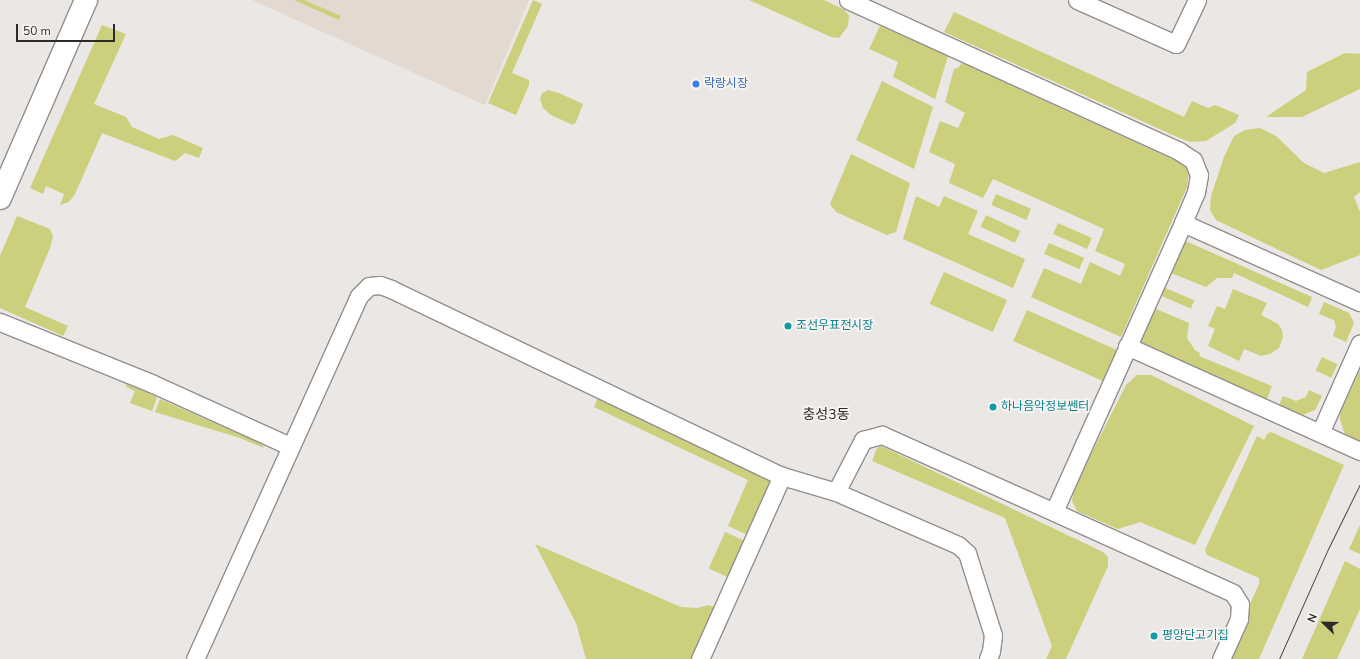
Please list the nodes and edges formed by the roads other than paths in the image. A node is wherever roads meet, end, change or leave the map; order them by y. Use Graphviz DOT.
graph roads {
  1 [pos="86,0"];
  2 [pos="848,0"];
  3 [pos="1078,0"];
  4 [pos="1197,0"];
  5 [pos="0,198"];
  6 [pos="1183,223"];
  7 [pos="1360,302"];
  8 [pos="0,322"];
  9 [pos="1360,342"];
  10 [pos="1127,346"];
  11 [pos="1320,433"];
  12 [pos="290,446"];
  13 [pos="1360,451"];
  14 [pos="782,476"];
  15 [pos="836,492"];
  16 [pos="1054,512"];
  17 [pos="195,659"];
  18 [pos="700,659"];
  19 [pos="988,659"];
  20 [pos="1221,659"];
  1 -- 5 [label="main road"];
  2 -- 6 [label="street"];
  3 -- 4 [label="street"];
  6 -- 7 [label="street"];
  6 -- 10 [label="street"];
  8 -- 12 [label="street"];
  9 -- 11 [label="street"];
  10 -- 11 [label="street"];
  10 -- 16 [label="street"];
  11 -- 13 [label="street"];
  12 -- 14 [label="street"];
  12 -- 17 [label="street"];
  14 -- 15 [label="street"];
  14 -- 18 [label="street"];
  15 -- 16 [label="street"];
  15 -- 19 [label="street"];
  16 -- 20 [label="street"];
}
